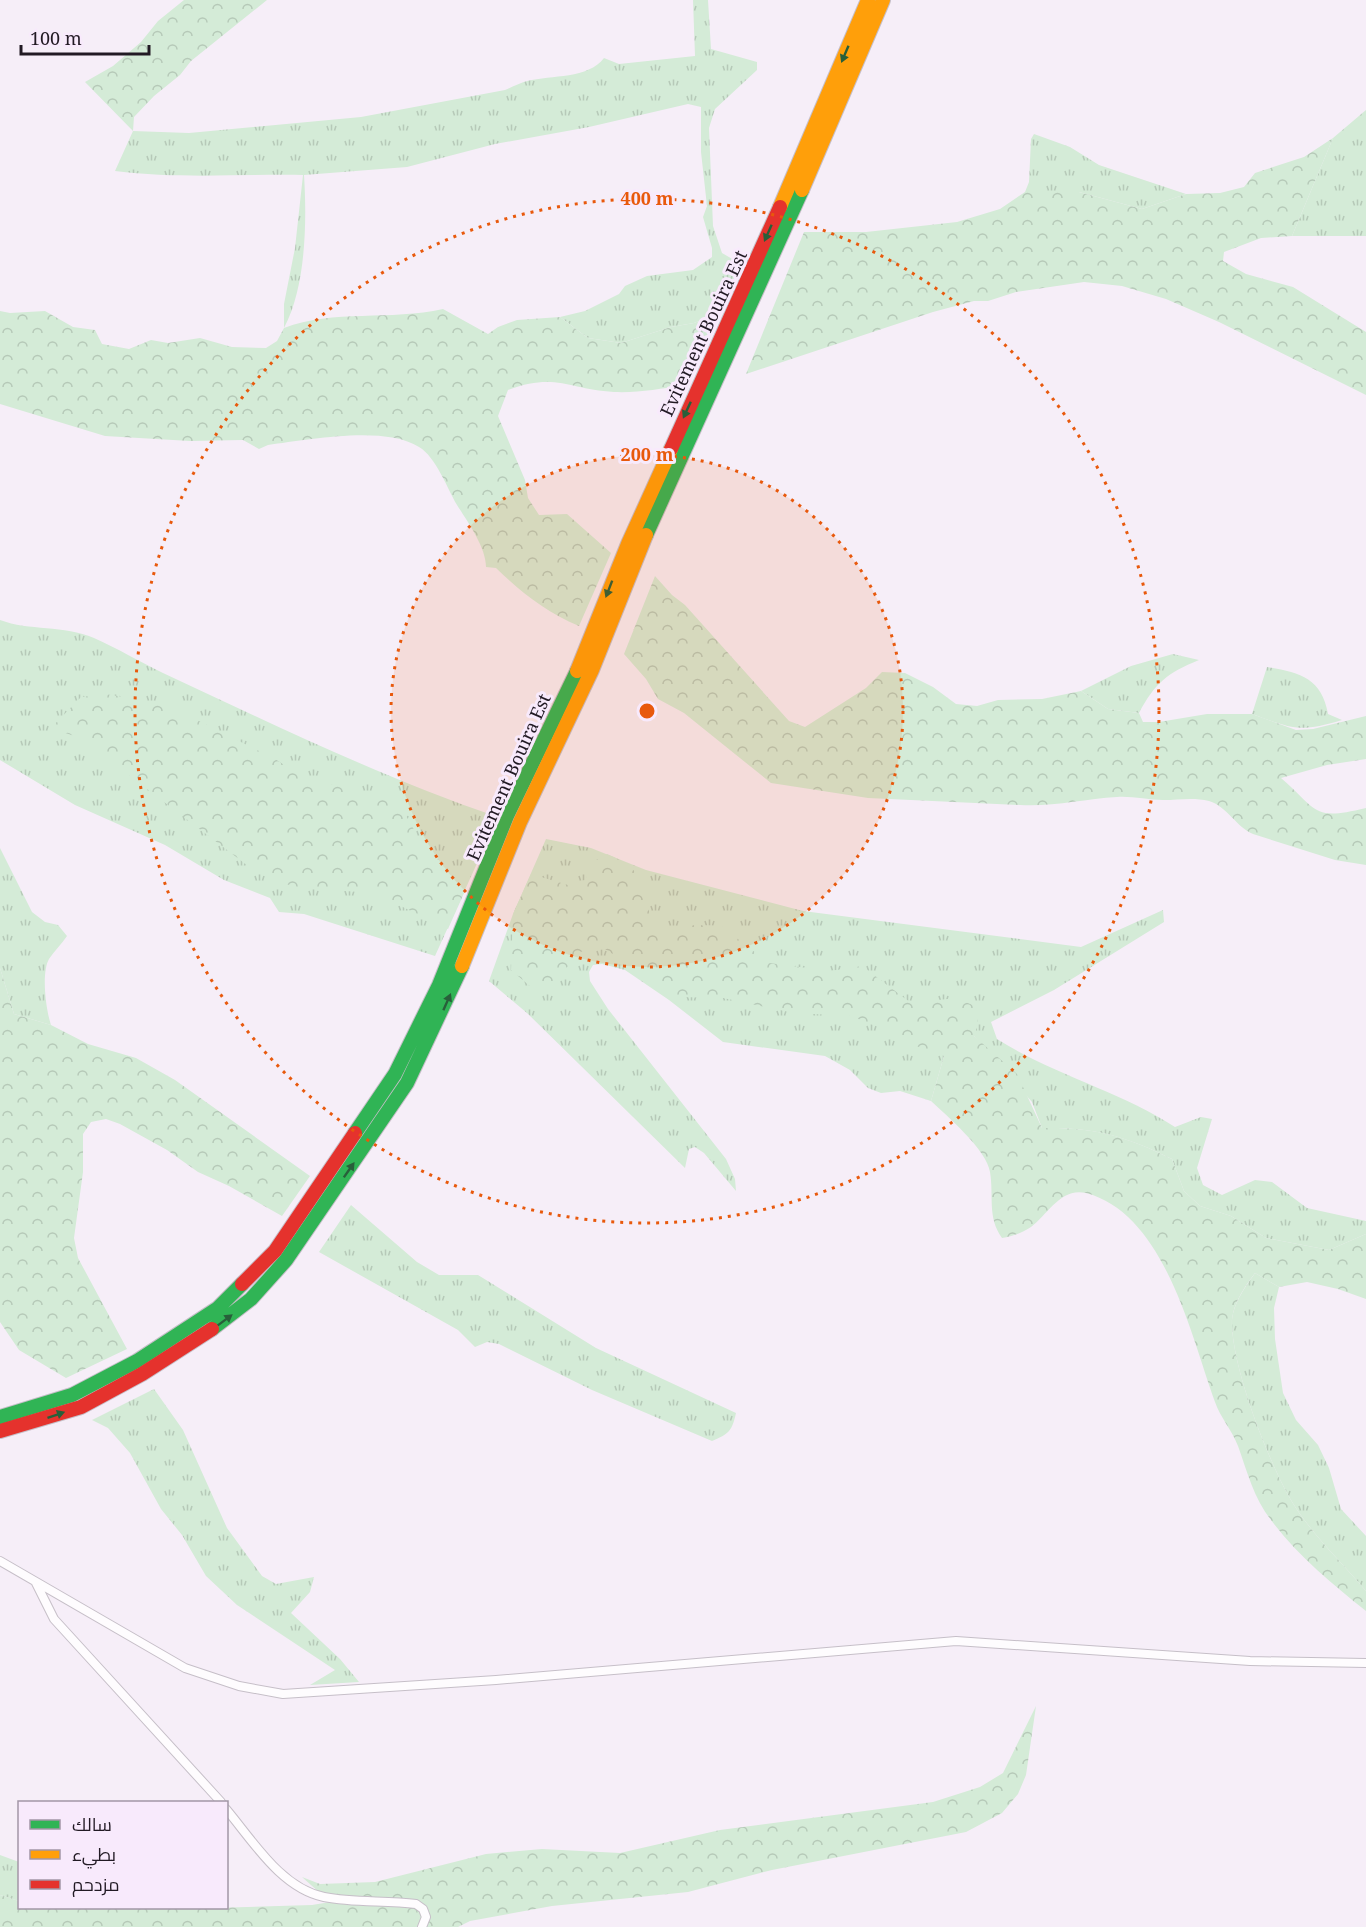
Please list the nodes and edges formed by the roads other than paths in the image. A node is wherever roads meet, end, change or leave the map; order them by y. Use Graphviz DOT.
graph roads {
  1 [pos="868,0"];
  2 [pos="883,0"];
  3 [pos="0,1417"];
  4 [pos="0,1431"];
  5 [pos="0,1561"];
  6 [pos="35,1583"];
  7 [pos="1366,1663"];
  8 [pos="219,1801"];
  9 [pos="228,1811"];
  10 [pos="422,1927"];
  1 -- 3 [label="highway, Evitement Bouira Est, one-way"];
  4 -- 2 [label="highway, one-way"];
  5 -- 6 [label="street"];
  6 -- 7 [label="street"];
  6 -- 8 [label="street"];
  9 -- 10 [label="street"];
}
